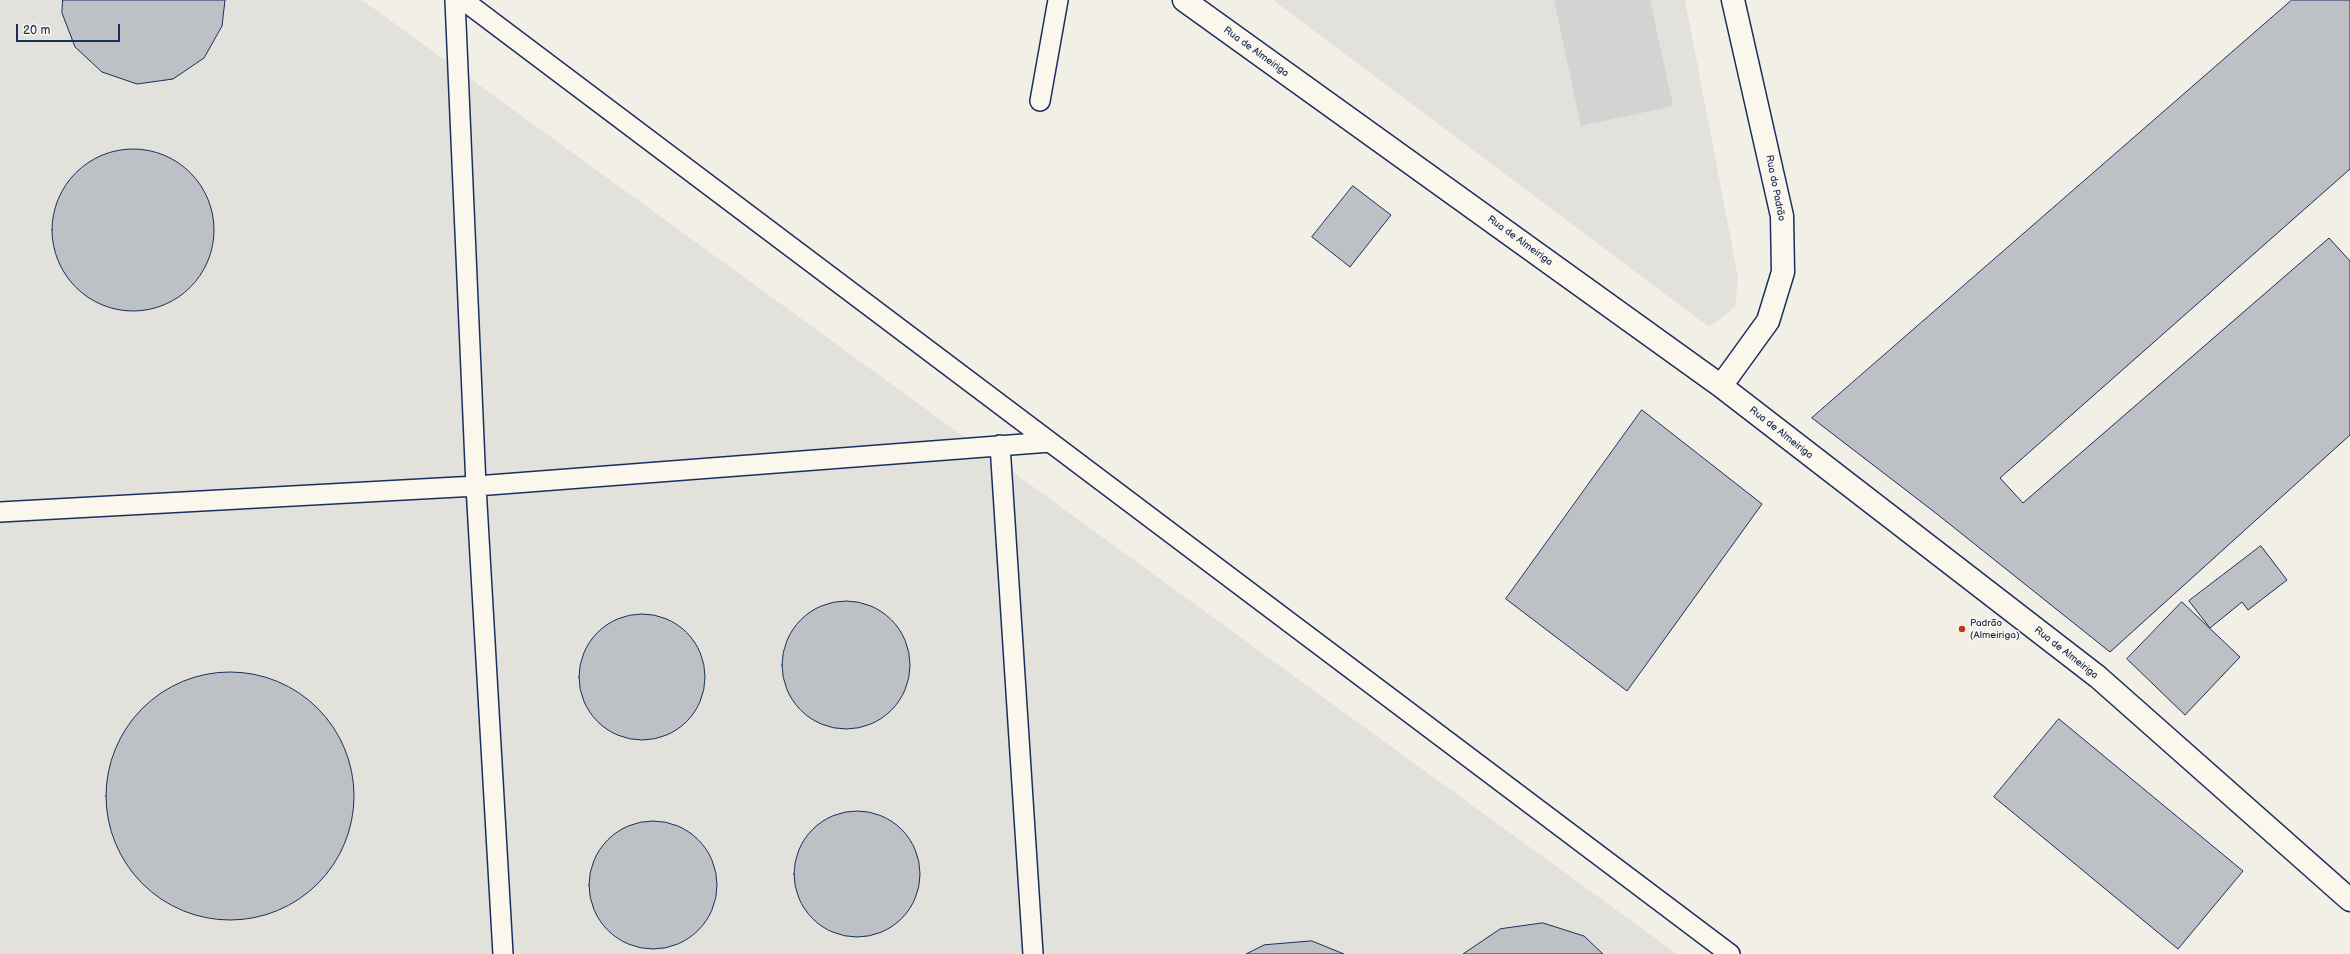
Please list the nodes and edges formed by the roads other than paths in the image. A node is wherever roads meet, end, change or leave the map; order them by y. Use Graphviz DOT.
graph roads {
  1 [pos="455,0"];
  2 [pos="463,0"];
  3 [pos="1058,0"];
  4 [pos="1184,0"];
  5 [pos="1733,0"];
  6 [pos="1040,101"];
  7 [pos="1721,386"];
  8 [pos="1050,442"];
  9 [pos="1000,445"];
  10 [pos="476,486"];
  11 [pos="0,512"];
  12 [pos="2350,900"];
  13 [pos="503,954"];
  14 [pos="1033,954"];
  15 [pos="1730,954"];
  1 -- 10 [label="lane"];
  2 -- 8 [label="lane"];
  3 -- 6 [label="lane"];
  4 -- 7 [label="street, Rua de Almeiriga"];
  5 -- 7 [label="street, Rua do Padrão"];
  7 -- 12 [label="street, Rua de Almeiriga"];
  8 -- 9 [label="lane"];
  8 -- 15 [label="lane"];
  9 -- 10 [label="lane"];
  9 -- 14 [label="lane"];
  10 -- 11 [label="lane"];
  10 -- 13 [label="lane"];
}
